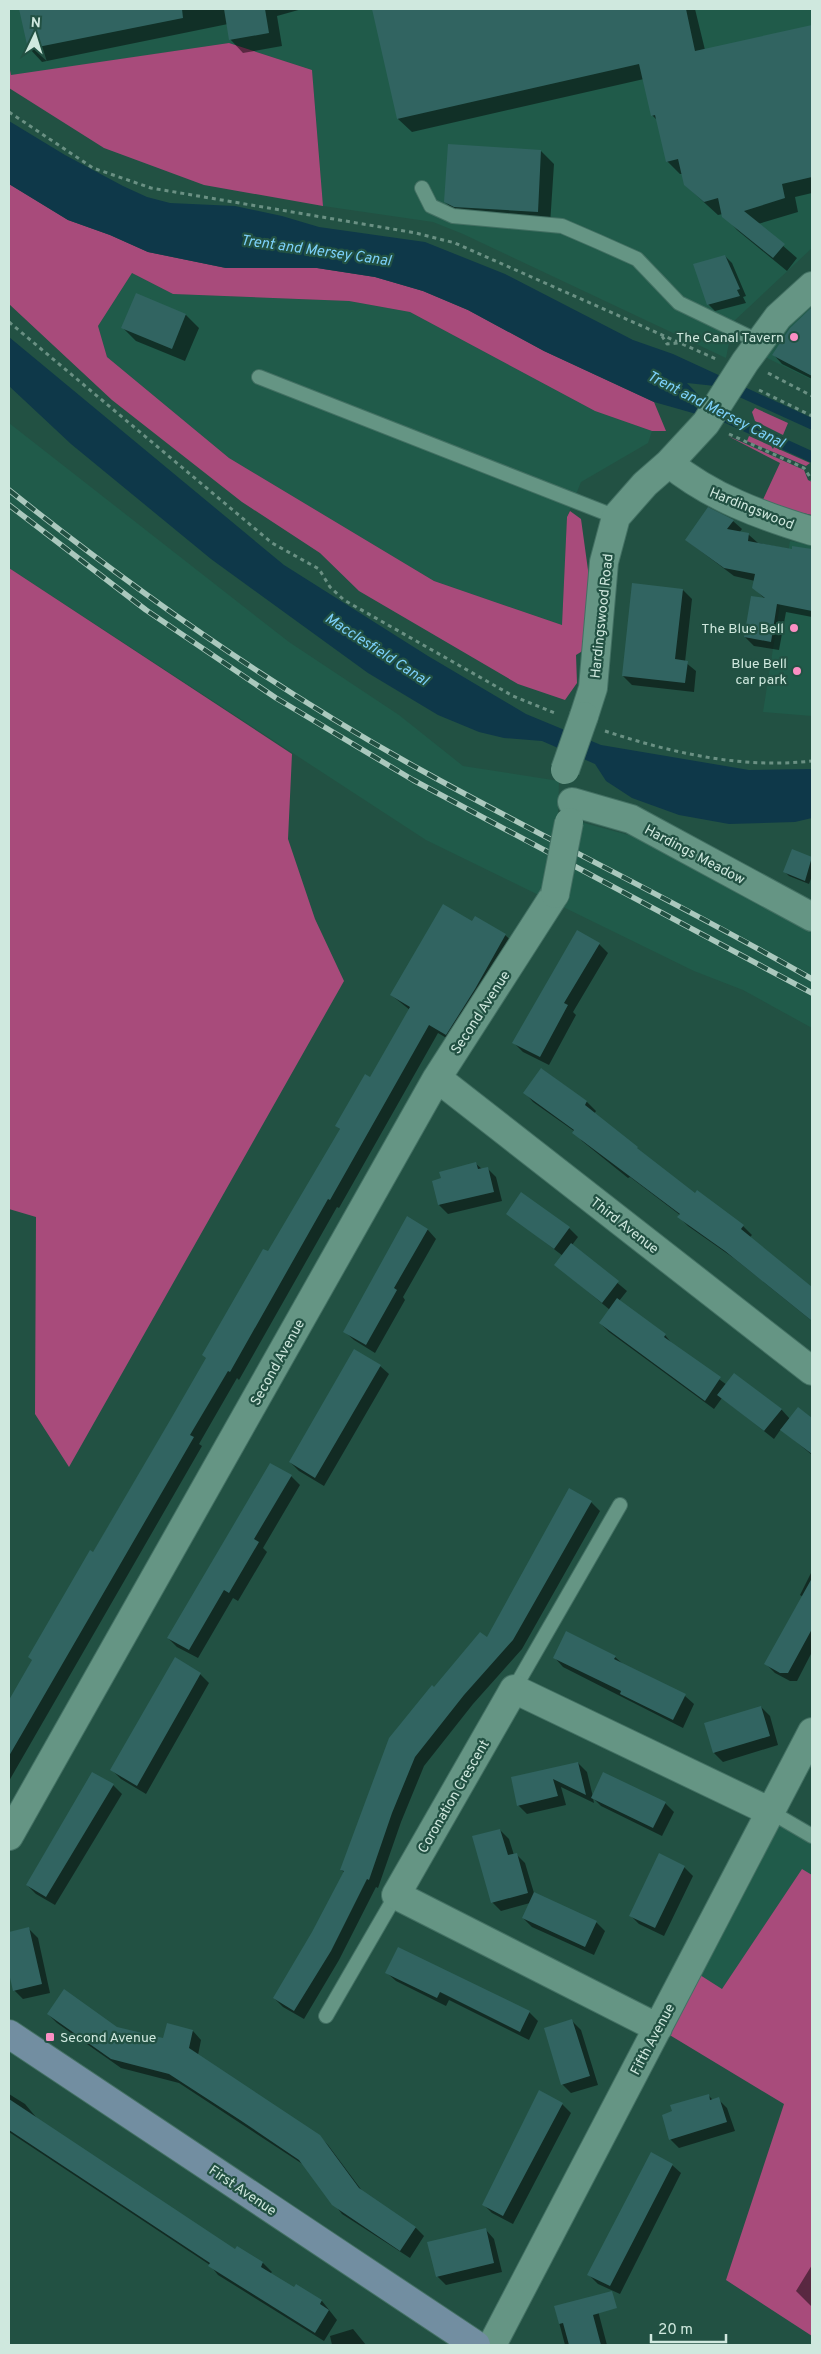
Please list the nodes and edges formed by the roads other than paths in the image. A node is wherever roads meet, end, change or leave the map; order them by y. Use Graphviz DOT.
graph roads {
  1 [pos="422,188"];
  2 [pos="812,286"];
  3 [pos="750,366"];
  4 [pos="259,377"];
  5 [pos="669,463"];
  6 [pos="616,517"];
  7 [pos="812,531"];
  8 [pos="571,812"];
  9 [pos="555,894"];
  10 [pos="812,917"];
  11 [pos="437,1078"];
  12 [pos="812,1371"];
  13 [pos="620,1505"];
  14 [pos="514,1689"];
  15 [pos="812,1732"];
  16 [pos="770,1812"];
  17 [pos="9,1836"];
  18 [pos="812,1836"];
  19 [pos="396,1895"];
  20 [pos="326,2016"];
  21 [pos="658,2028"];
  22 [pos="9,2034"];
  23 [pos="476,2345"];
  24 [pos="492,2345"];
  1 -- 3 [label="lane"];
  2 -- 3 [label="street, Hardingswood Road"];
  3 -- 5 [label="street, Hardingswood Road"];
  4 -- 6 [label="lane"];
  5 -- 6 [label="street, Hardingswood Road"];
  5 -- 7 [label="street, Hardingswood"];
  6 -- 8 [label="street, Hardingswood Road, bridge"];
  8 -- 9 [label="street, Hardingswood Road, bridge"];
  8 -- 10 [label="street, Hardings Meadow"];
  9 -- 11 [label="street, Second Avenue"];
  11 -- 12 [label="street, Third Avenue"];
  11 -- 17 [label="street, Second Avenue"];
  13 -- 14 [label="lane"];
  14 -- 16 [label="street"];
  14 -- 19 [label="street, Coronation Crescent"];
  15 -- 16 [label="street, Fifth Avenue"];
  16 -- 18 [label="lane"];
  16 -- 21 [label="street, Fifth Avenue"];
  19 -- 20 [label="lane"];
  19 -- 21 [label="street"];
  21 -- 24 [label="street, Fifth Avenue"];
  22 -- 23 [label="main road, First Avenue"];
}
